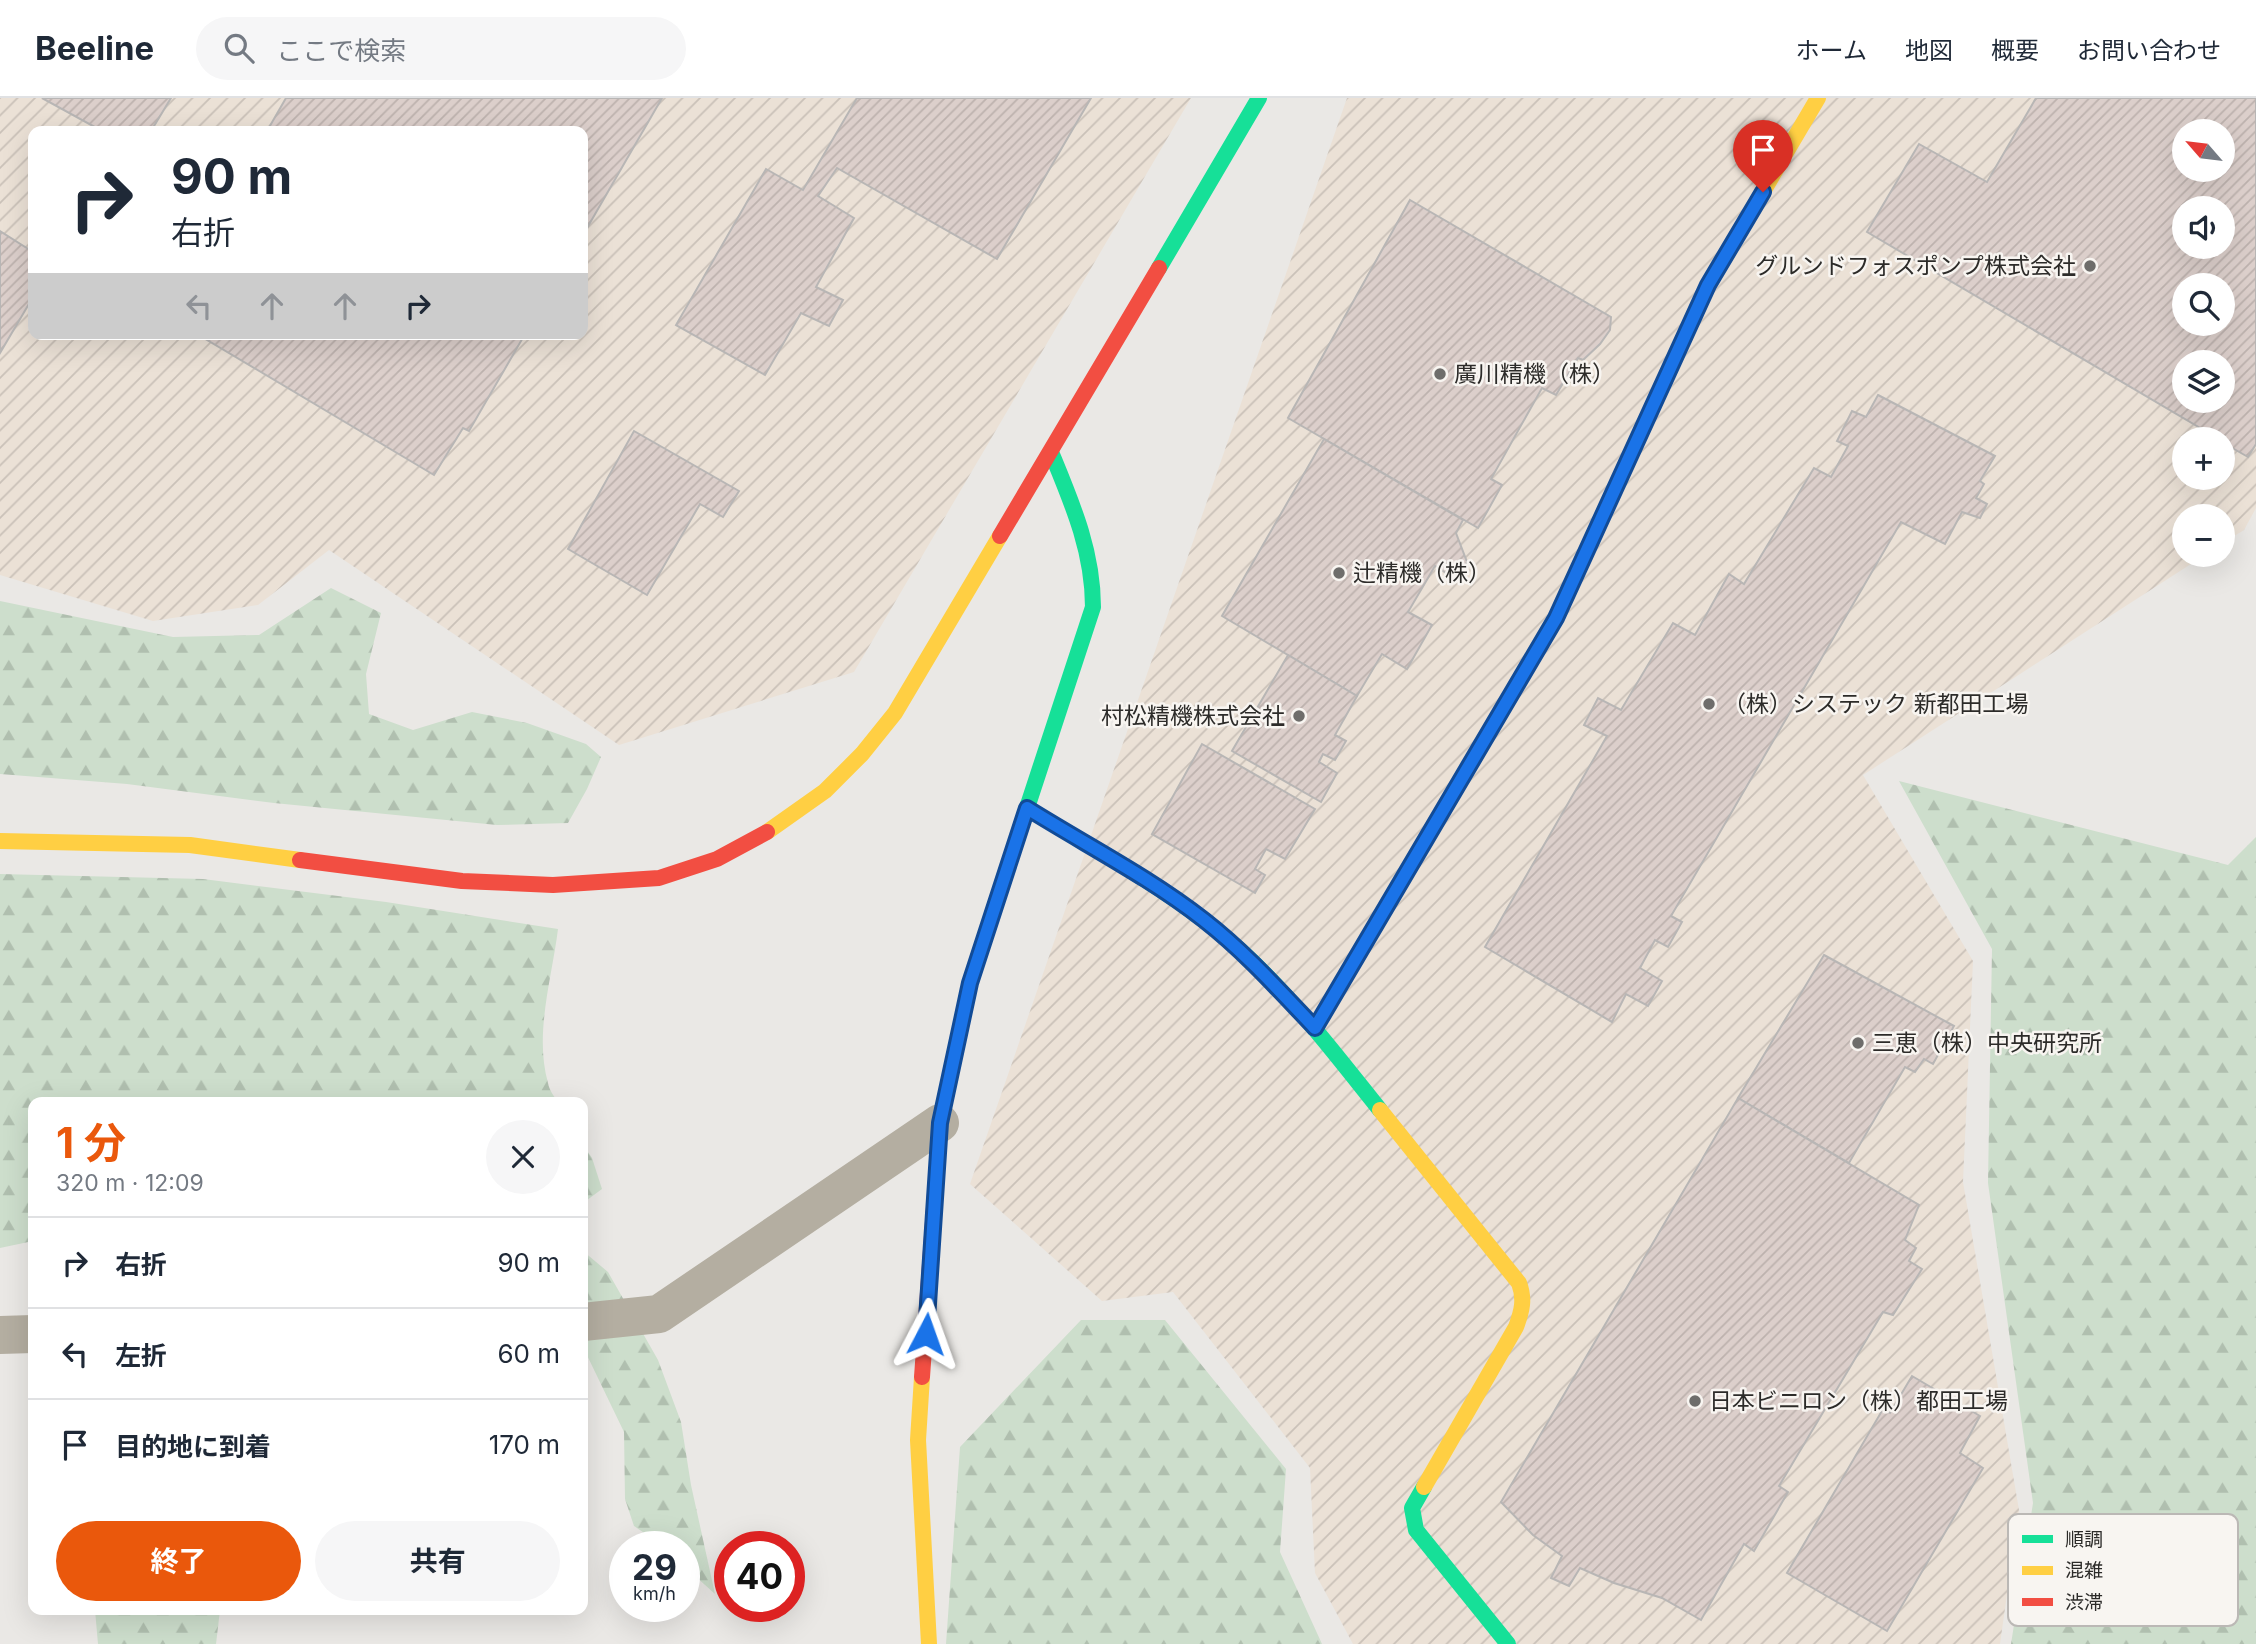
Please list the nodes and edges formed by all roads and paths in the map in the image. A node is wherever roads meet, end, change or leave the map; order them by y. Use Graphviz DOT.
graph roads {
  1 [pos="1259,98"];
  2 [pos="1818,98"];
  3 [pos="1051,452"];
  4 [pos="1027,808"];
  5 [pos="0,841"];
  6 [pos="1315,1028"];
  7 [pos="940,1123"];
  8 [pos="588,1321"];
  9 [pos="28,1334"];
  10 [pos="0,1335"];
  11 [pos="929,1644"];
  12 [pos="1508,1644"];
  1 -- 3 [label="street"];
  2 -- 6 [label="street"];
  3 -- 4 [label="street"];
  3 -- 5 [label="street"];
  4 -- 6 [label="street"];
  4 -- 7 [label="street"];
  6 -- 12 [label="street"];
  7 -- 8 [label="street"];
  7 -- 11 [label="street"];
  9 -- 10 [label="street"];
}
